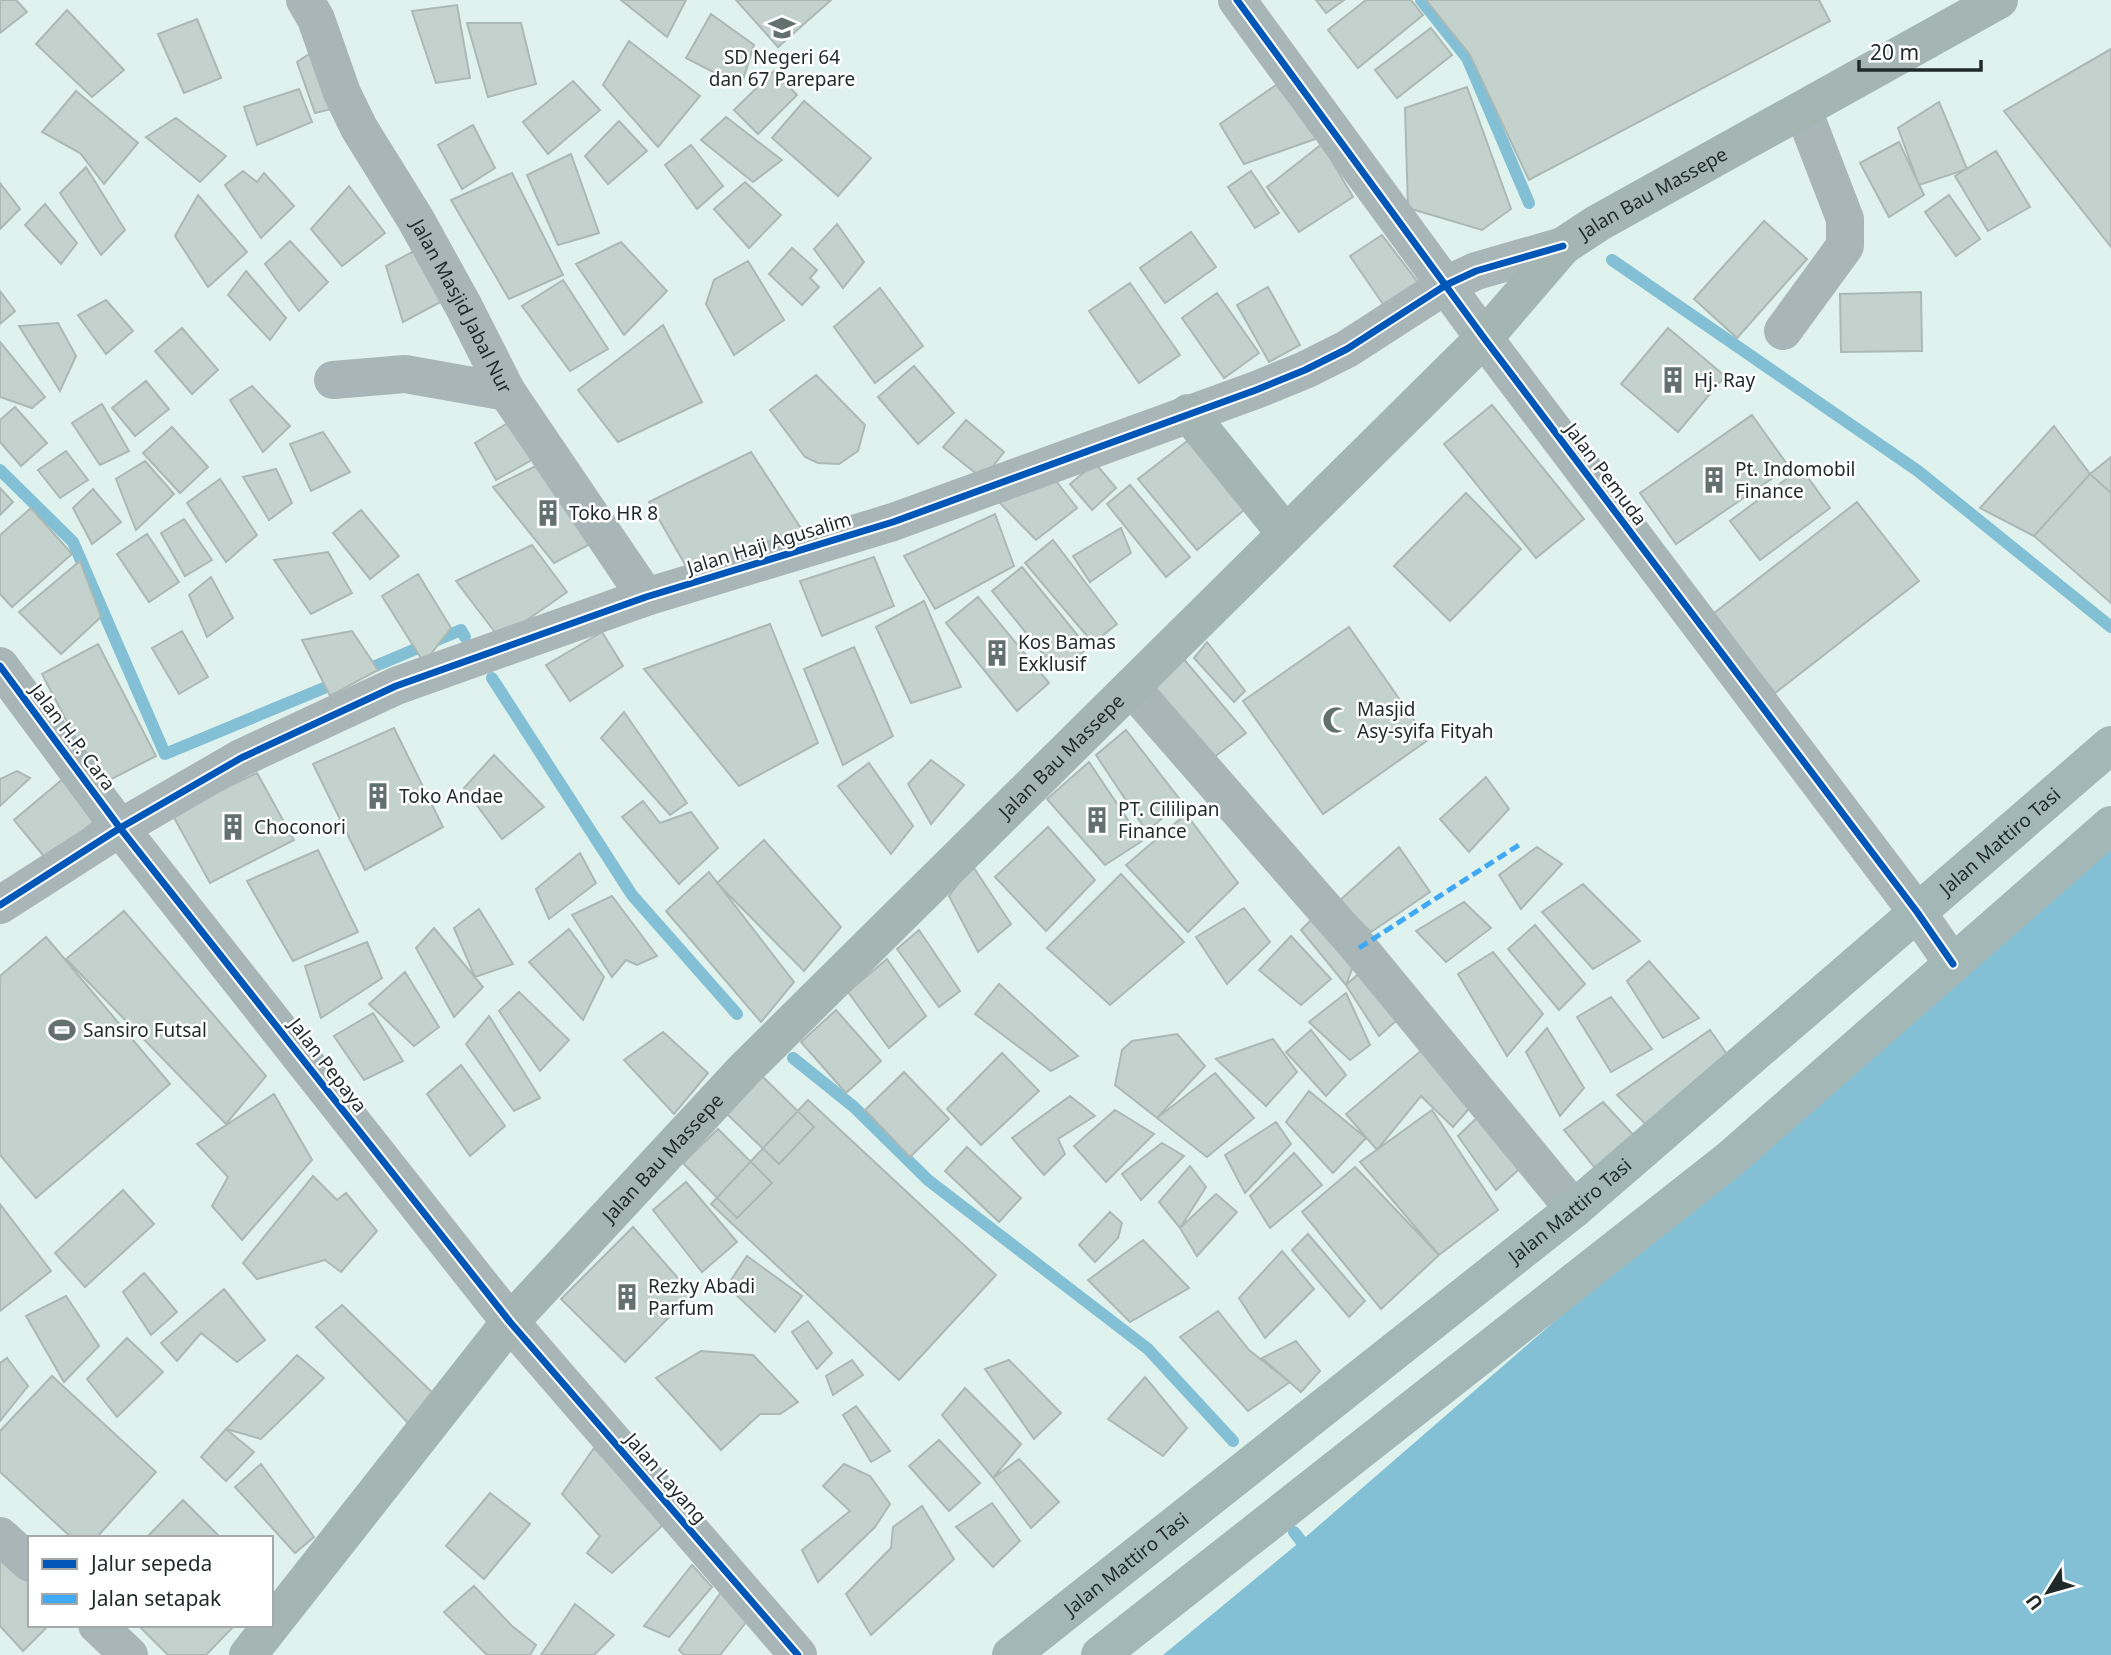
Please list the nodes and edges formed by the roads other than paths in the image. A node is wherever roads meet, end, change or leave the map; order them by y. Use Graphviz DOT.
graph roads {
  1 [pos="304,0"];
  2 [pos="1237,0"];
  3 [pos="1998,0"];
  4 [pos="1803,110"];
  5 [pos="1563,246"];
  6 [pos="1446,285"];
  7 [pos="1783,331"];
  8 [pos="1484,338"];
  9 [pos="333,380"];
  10 [pos="507,392"];
  11 [pos="1188,413"];
  12 [pos="1286,534"];
  13 [pos="646,597"];
  14 [pos="0,666"];
  15 [pos="1131,687"];
  16 [pos="2111,745"];
  17 [pos="2111,825"];
  18 [pos="120,828"];
  19 [pos="0,905"];
  20 [pos="1917,912"];
  21 [pos="1953,964"];
  22 [pos="1574,1209"];
  23 [pos="510,1322"];
  24 [pos="0,1536"];
  25 [pos="28,1561"];
  26 [pos="273,1623"];
  27 [pos="99,1627"];
  28 [pos="270,1627"];
  29 [pos="129,1655"];
  30 [pos="248,1655"];
  31 [pos="798,1655"];
  32 [pos="1011,1655"];
  33 [pos="1100,1655"];
  1 -- 10 [label="street, Jalan Masjid Jabal Nur"];
  2 -- 6 [label="street, Jalan Pemuda"];
  3 -- 4 [label="highway, Jalan Bau Massepe"];
  4 -- 5 [label="highway, Jalan Bau Massepe"];
  4 -- 7 [label="street"];
  5 -- 6 [label="street, Jalan Haji Agusalim"];
  5 -- 8 [label="highway, Jalan Bau Massepe"];
  6 -- 8 [label="street, Jalan Pemuda"];
  6 -- 11 [label="street, Jalan Haji Agusalim"];
  8 -- 12 [label="highway, Jalan Bau Massepe"];
  8 -- 20 [label="street, Jalan Pemuda"];
  9 -- 10 [label="street"];
  10 -- 13 [label="street, Jalan Masjid Jabal Nur"];
  11 -- 12 [label="highway"];
  11 -- 13 [label="street, Jalan Haji Agusalim"];
  12 -- 15 [label="highway, Jalan Bau Massepe"];
  13 -- 18 [label="street, Jalan Haji Agusalim"];
  14 -- 18 [label="street, Jalan H.P. Cara"];
  15 -- 22 [label="street"];
  15 -- 23 [label="highway, Jalan Bau Massepe"];
  16 -- 20 [label="main road, Jalan Mattiro Tasi"];
  17 -- 21 [label="main road"];
  18 -- 19 [label="street, Jalan Haji Agusalim"];
  18 -- 23 [label="street, Jalan Pepaya"];
  20 -- 21 [label="street, Jalan Pemuda"];
  20 -- 22 [label="main road, Jalan Mattiro Tasi"];
  21 -- 33 [label="main road"];
  22 -- 32 [label="main road, Jalan Mattiro Tasi"];
  23 -- 26 [label="highway, Jalan Bau Massepe"];
  23 -- 31 [label="street, Jalan Layang"];
  24 -- 25 [label="street"];
  27 -- 29 [label="street"];
  28 -- 30 [label="highway, Jalan Bau Massepe"];
}
